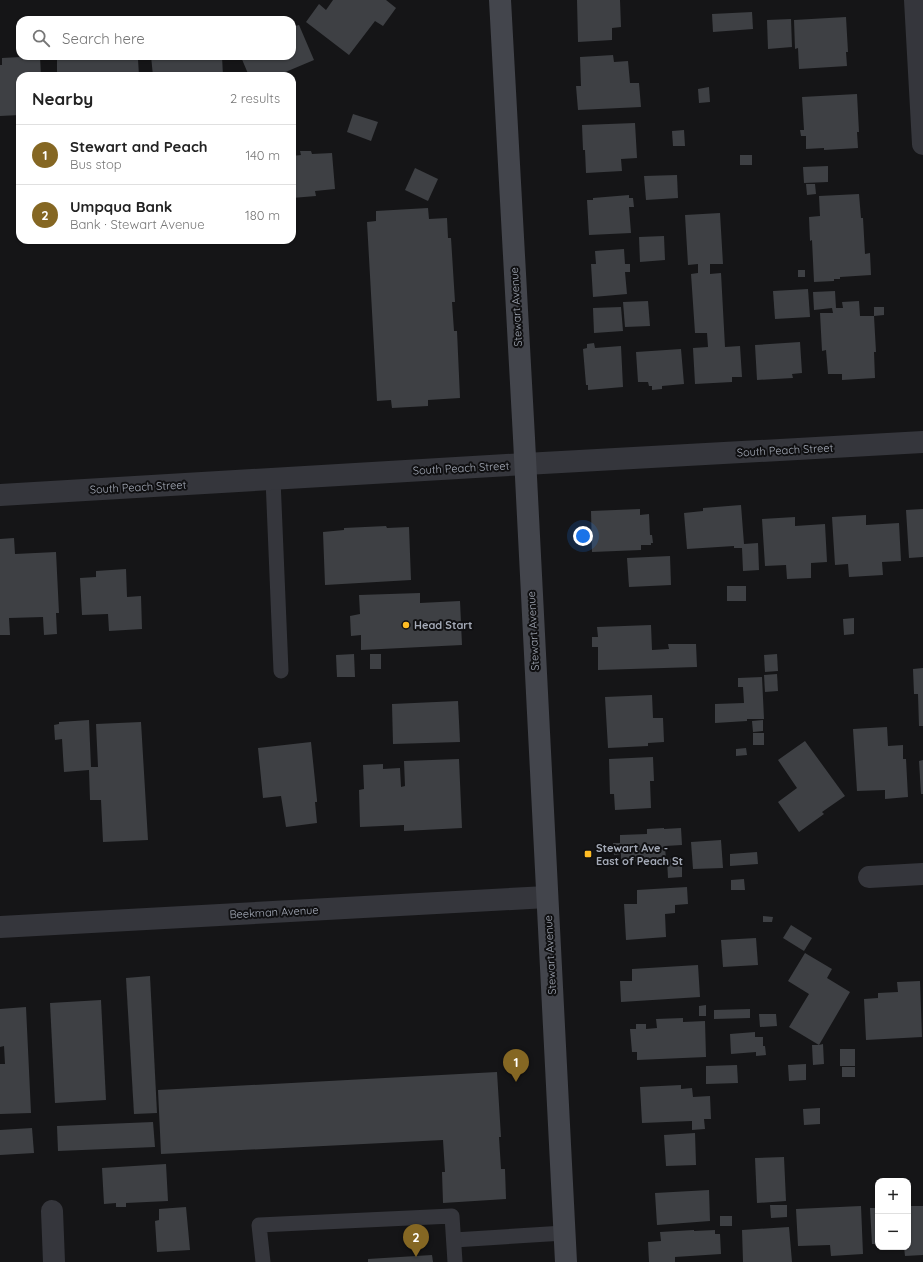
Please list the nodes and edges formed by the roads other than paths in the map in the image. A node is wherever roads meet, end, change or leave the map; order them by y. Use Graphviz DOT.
graph roads {
  1 [pos="500,0"];
  2 [pos="915,0"];
  3 [pos="923,144"];
  4 [pos="923,442"];
  5 [pos="525,464"];
  6 [pos="273,479"];
  7 [pos="0,495"];
  8 [pos="281,672"];
  9 [pos="923,874"];
  10 [pos="868,877"];
  11 [pos="547,896"];
  12 [pos="0,927"];
  13 [pos="52,1211"];
  14 [pos="564,1234"];
  15 [pos="454,1240"];
  16 [pos="54,1262"];
  17 [pos="263,1262"];
  18 [pos="456,1262"];
  19 [pos="566,1262"];
  1 -- 5 [label="main road, Stewart Avenue"];
  2 -- 3 [label="street"];
  4 -- 5 [label="street, South Peach Street"];
  5 -- 6 [label="street, South Peach Street"];
  5 -- 11 [label="main road, Stewart Avenue"];
  6 -- 7 [label="street, South Peach Street"];
  6 -- 8 [label="lane"];
  9 -- 10 [label="street"];
  11 -- 12 [label="street, Beekman Avenue"];
  11 -- 14 [label="main road, Stewart Avenue"];
  13 -- 16 [label="street"];
  14 -- 15 [label="lane"];
  14 -- 19 [label="main road, Stewart Avenue"];
  15 -- 17 [label="lane"];
  15 -- 18 [label="lane"];
}
